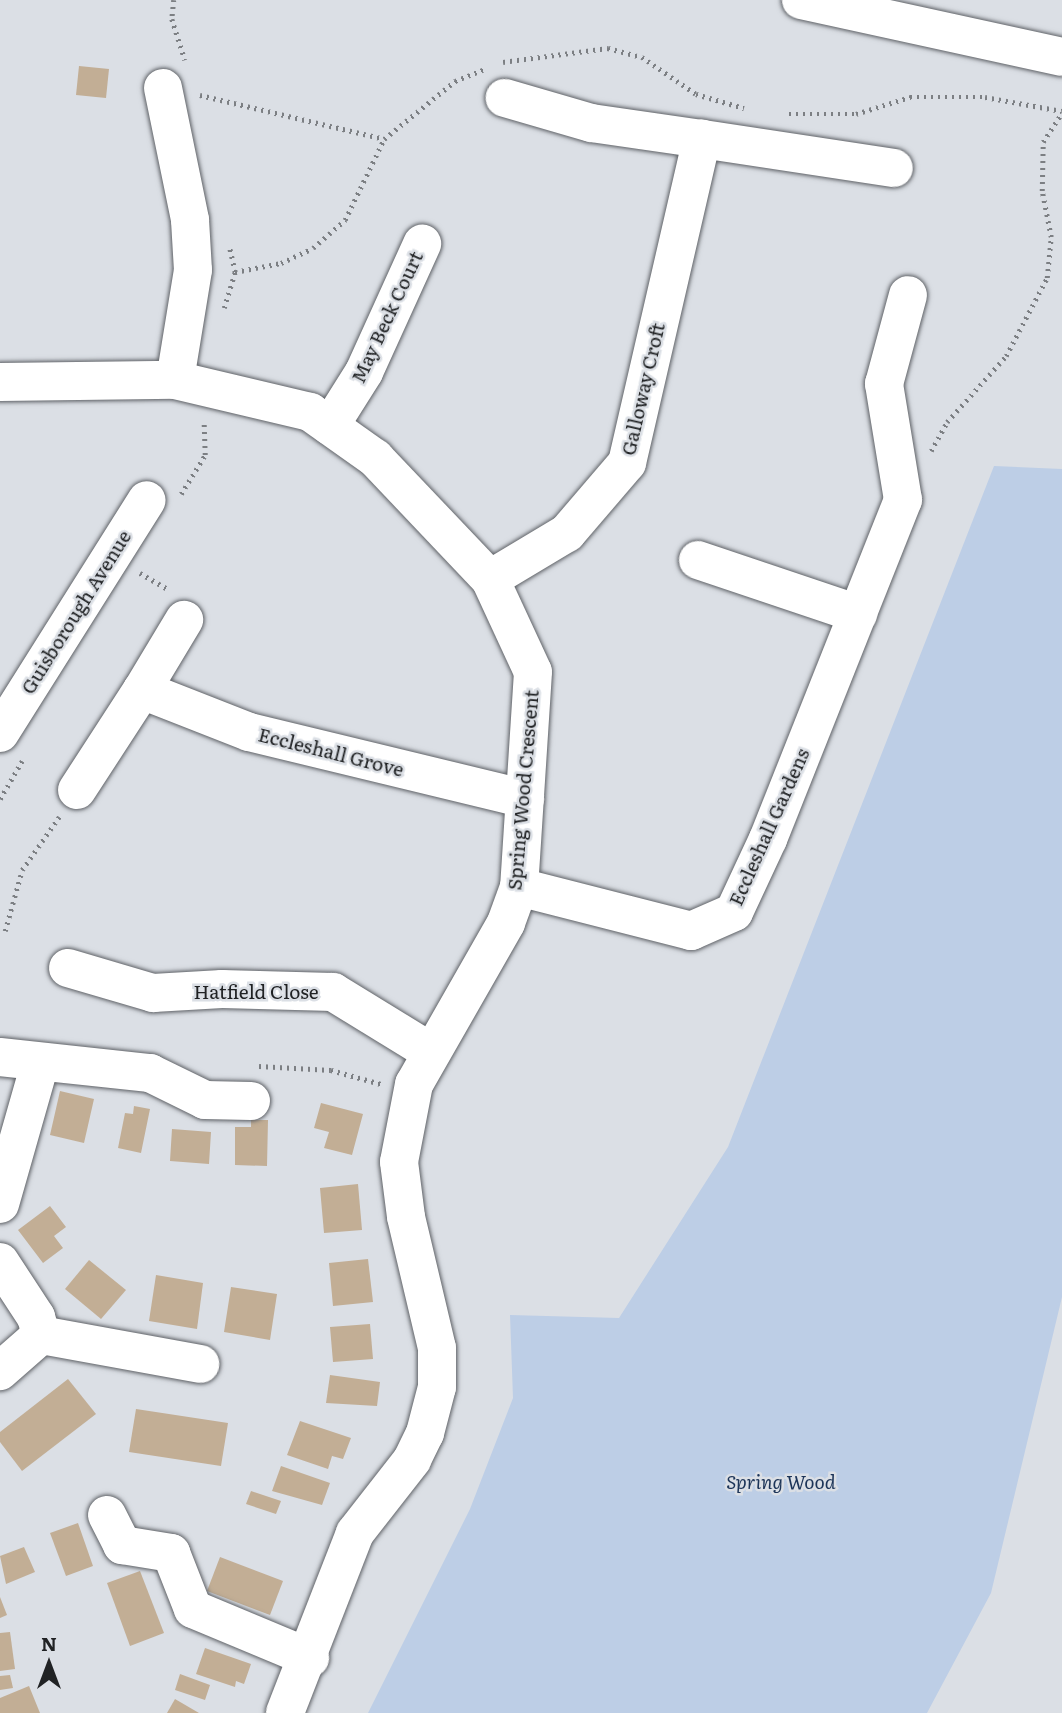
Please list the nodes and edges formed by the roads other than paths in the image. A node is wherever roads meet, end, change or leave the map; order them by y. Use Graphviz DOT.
graph roads {
  1 [pos="801,0"];
  2 [pos="1062,57"];
  3 [pos="163,88"];
  4 [pos="505,98"];
  5 [pos="720,142"];
  6 [pos="894,168"];
  7 [pos="422,244"];
  8 [pos="908,295"];
  9 [pos="174,380"];
  10 [pos="0,382"];
  11 [pos="330,426"];
  12 [pos="147,500"];
  13 [pos="698,560"];
  14 [pos="490,579"];
  15 [pos="858,614"];
  16 [pos="184,620"];
  17 [pos="142,690"];
  18 [pos="2,726"];
  19 [pos="77,790"];
  20 [pos="525,799"];
  21 [pos="519,887"];
  22 [pos="68,968"];
  23 [pos="431,1052"];
  24 [pos="0,1057"];
  25 [pos="40,1064"];
  26 [pos="251,1083"];
  27 [pos="0,1204"];
  28 [pos="0,1262"];
  29 [pos="41,1335"];
  30 [pos="200,1364"];
  31 [pos="0,1371"];
  32 [pos="107,1515"];
  33 [pos="310,1658"];
  34 [pos="285,1713"];
  1 -- 2 [label="street"];
  3 -- 9 [label="street"];
  4 -- 5 [label="street"];
  5 -- 6 [label="street"];
  5 -- 14 [label="street, Galloway Croft"];
  7 -- 11 [label="street, May Beck Court"];
  8 -- 15 [label="street, Eccleshall Gardens"];
  9 -- 10 [label="street, Spring Wood Crescent"];
  9 -- 11 [label="street, Spring Wood Crescent"];
  11 -- 14 [label="street, Spring Wood Crescent"];
  12 -- 18 [label="street, Guisborough Avenue"];
  13 -- 15 [label="street"];
  14 -- 20 [label="street, Spring Wood Crescent"];
  15 -- 21 [label="street, Eccleshall Gardens"];
  16 -- 17 [label="street"];
  17 -- 19 [label="street"];
  17 -- 20 [label="street, Eccleshall Grove"];
  20 -- 21 [label="street, Spring Wood Crescent"];
  21 -- 23 [label="street, Spring Wood Crescent"];
  22 -- 23 [label="street, Hatfield Close"];
  23 -- 33 [label="street, Spring Wood Crescent"];
  24 -- 25 [label="street"];
  25 -- 26 [label="street"];
  25 -- 27 [label="street"];
  28 -- 29 [label="street"];
  29 -- 30 [label="street"];
  29 -- 31 [label="street"];
  32 -- 33 [label="street"];
  33 -- 34 [label="street, Spring Wood Crescent"];
}
